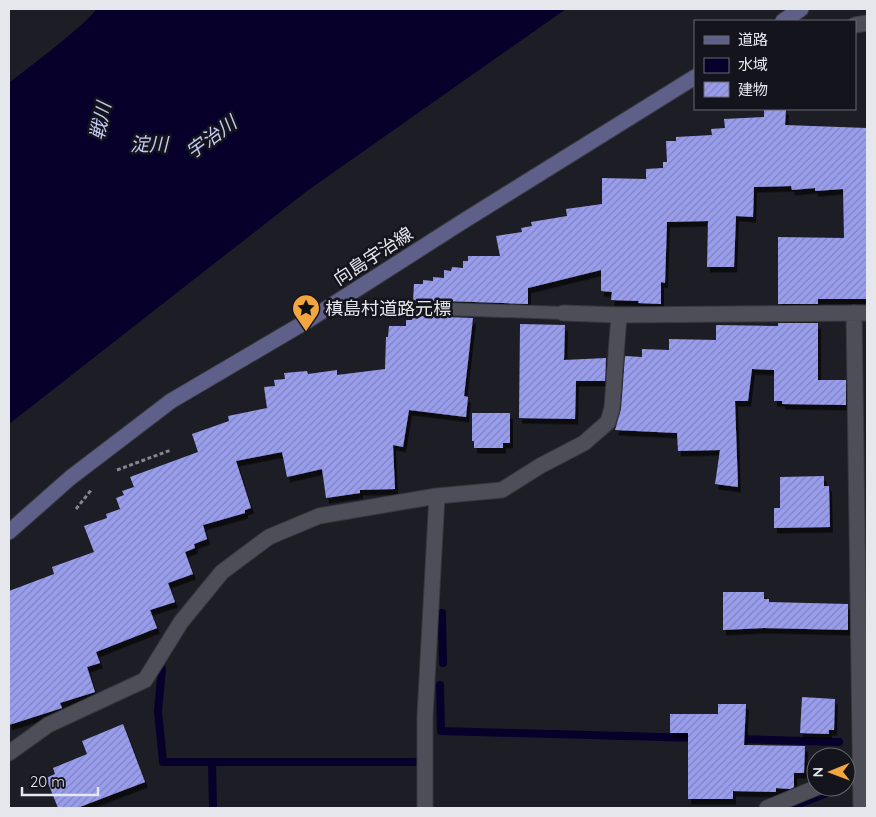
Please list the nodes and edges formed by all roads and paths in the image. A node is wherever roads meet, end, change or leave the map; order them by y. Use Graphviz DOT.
graph roads {
  1 [pos="801,9"];
  2 [pos="785,20"];
  3 [pos="694,79"];
  4 [pos="417,308"];
  5 [pos="563,313"];
  6 [pos="861,313"];
  7 [pos="619,315"];
  8 [pos="171,450"];
  9 [pos="92,462"];
  10 [pos="114,471"];
  11 [pos="437,496"];
  12 [pos="76,509"];
  13 [pos="9,532"];
  14 [pos="9,753"];
  15 [pos="864,768"];
  16 [pos="806,792"];
  17 [pos="425,808"];
  18 [pos="767,808"];
  19 [pos="861,808"];
  1 -- 2 [label="main road"];
  3 -- 9 [label="main road, 向島宇治線"];
  4 -- 5 [label="lane"];
  5 -- 7 [label="street"];
  6 -- 7 [label="street"];
  6 -- 15 [label="street"];
  7 -- 11 [label="street"];
  8 -- 10 [label="path"];
  9 -- 12 [label="path"];
  9 -- 13 [label="main road, 向島宇治線"];
  11 -- 14 [label="street"];
  11 -- 17 [label="street"];
  15 -- 19 [label="street"];
  16 -- 18 [label="street"];
}
